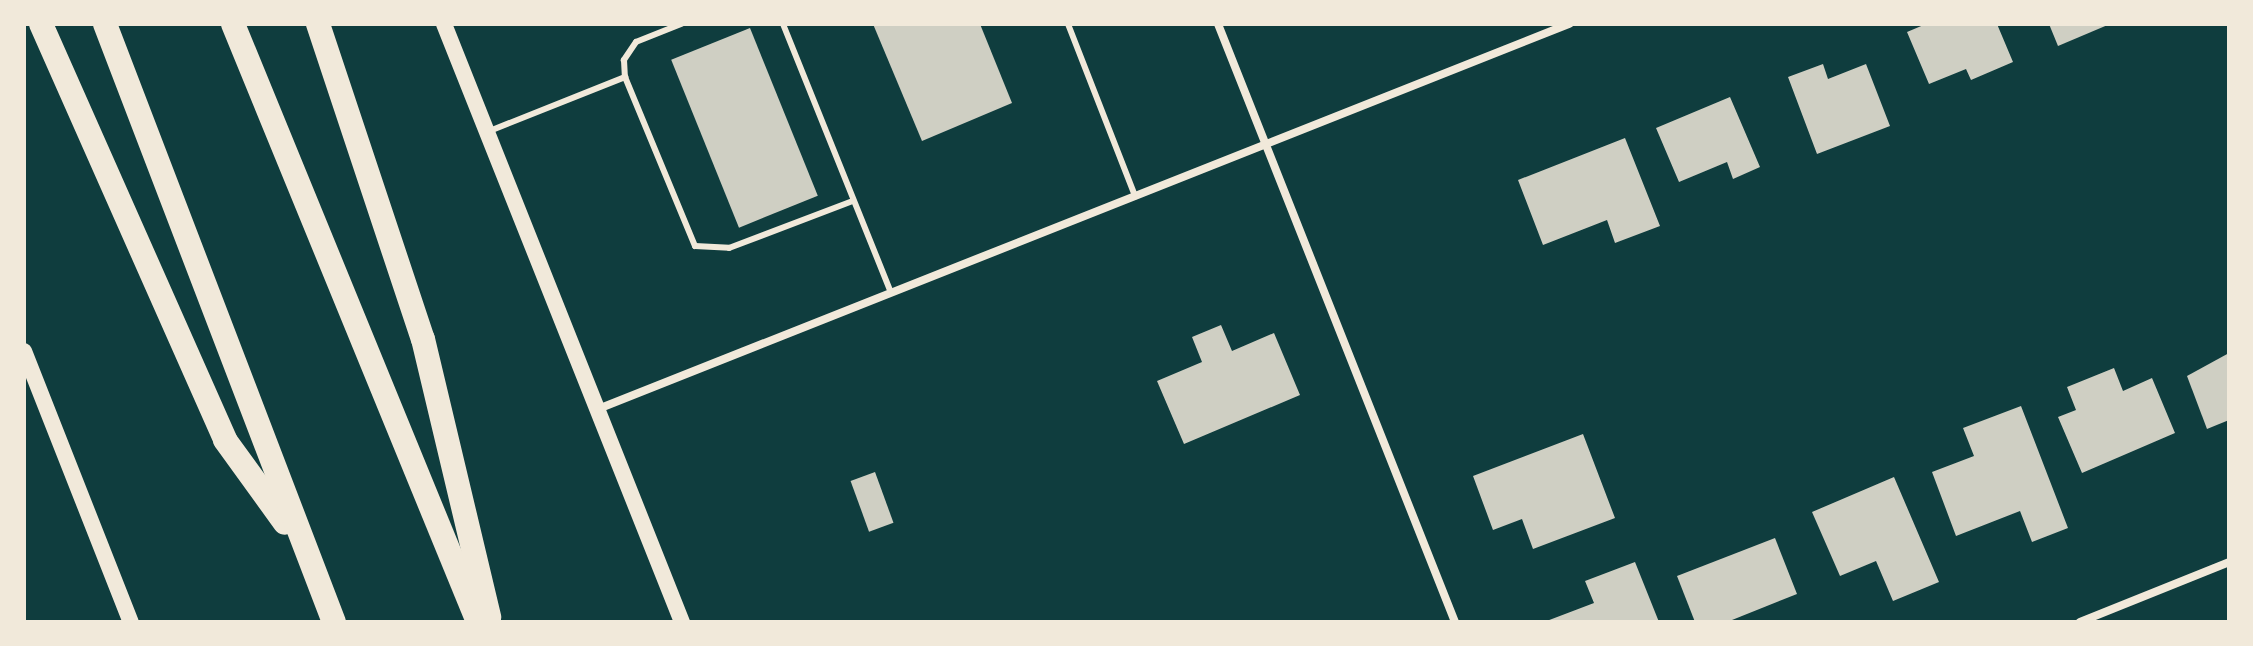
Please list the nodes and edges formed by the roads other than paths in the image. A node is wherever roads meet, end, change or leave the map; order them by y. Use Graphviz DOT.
graph roads {
  1 [pos="41,24"];
  2 [pos="105,24"];
  3 [pos="233,24"];
  4 [pos="318,24"];
  5 [pos="444,24"];
  6 [pos="681,24"];
  7 [pos="783,24"];
  8 [pos="1068,24"];
  9 [pos="1218,24"];
  10 [pos="1569,24"];
  11 [pos="625,77"];
  12 [pos="487,132"];
  13 [pos="1266,144"];
  14 [pos="1135,196"];
  15 [pos="853,201"];
  16 [pos="891,293"];
  17 [pos="24,351"];
  18 [pos="597,409"];
  19 [pos="304,548"];
  20 [pos="2229,562"];
  21 [pos="131,622"];
  22 [pos="334,622"];
  23 [pos="478,622"];
  24 [pos="490,622"];
  25 [pos="682,622"];
  26 [pos="1455,622"];
  27 [pos="2080,622"];
  1 -- 19 [label="highway"];
  2 -- 19 [label="highway"];
  3 -- 23 [label="highway"];
  4 -- 24 [label="highway"];
  5 -- 12 [label="main road"];
  6 -- 11 [label="lane"];
  7 -- 15 [label="lane"];
  8 -- 14 [label="lane"];
  9 -- 13 [label="street"];
  10 -- 13 [label="street"];
  11 -- 12 [label="lane"];
  11 -- 15 [label="lane"];
  12 -- 18 [label="main road"];
  13 -- 14 [label="street"];
  13 -- 26 [label="street"];
  14 -- 16 [label="street"];
  15 -- 16 [label="lane"];
  16 -- 18 [label="street"];
  17 -- 21 [label="main road"];
  18 -- 25 [label="main road"];
  19 -- 22 [label="highway"];
  20 -- 27 [label="street"];
}
